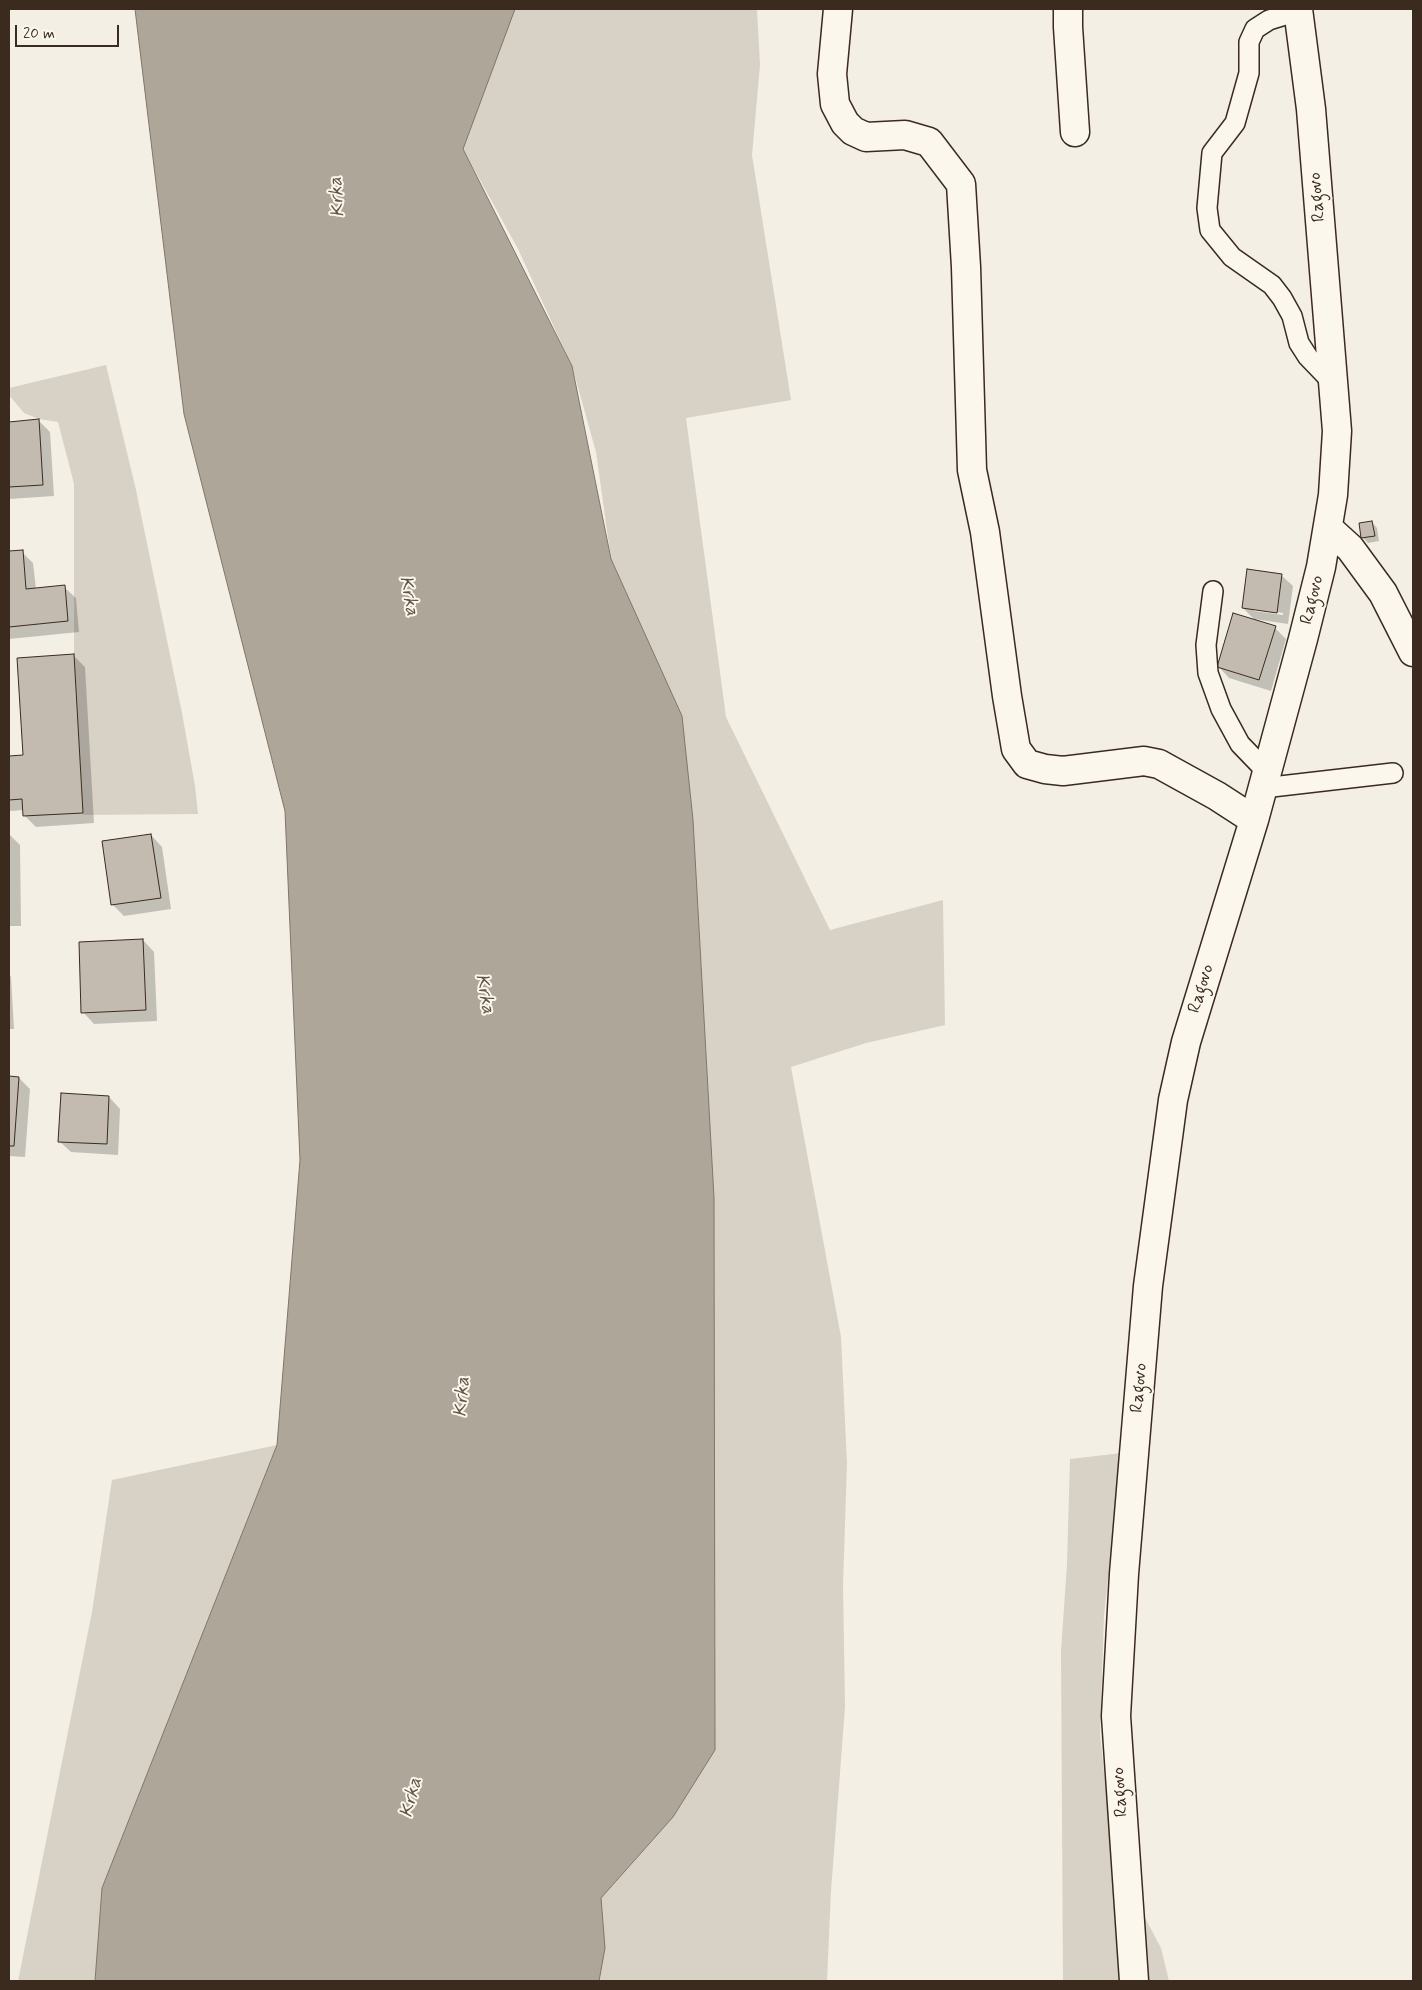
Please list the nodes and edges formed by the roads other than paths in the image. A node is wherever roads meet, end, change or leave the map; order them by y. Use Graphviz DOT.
graph roads {
  1 [pos="838,9"];
  2 [pos="1068,9"];
  3 [pos="1298,10"];
  4 [pos="1075,132"];
  5 [pos="1333,383"];
  6 [pos="1329,530"];
  7 [pos="1213,591"];
  8 [pos="1413,652"];
  9 [pos="1393,773"];
  10 [pos="1265,780"];
  11 [pos="1254,820"];
  12 [pos="1134,1981"];
  1 -- 11 [label="street"];
  2 -- 4 [label="street"];
  3 -- 5 [label="street, Ragovo"];
  3 -- 5 [label="lane"];
  5 -- 6 [label="street, Ragovo"];
  6 -- 8 [label="street"];
  6 -- 10 [label="street, Ragovo"];
  7 -- 10 [label="lane"];
  9 -- 10 [label="lane"];
  10 -- 11 [label="street, Ragovo"];
  11 -- 12 [label="street, Ragovo"];
}
